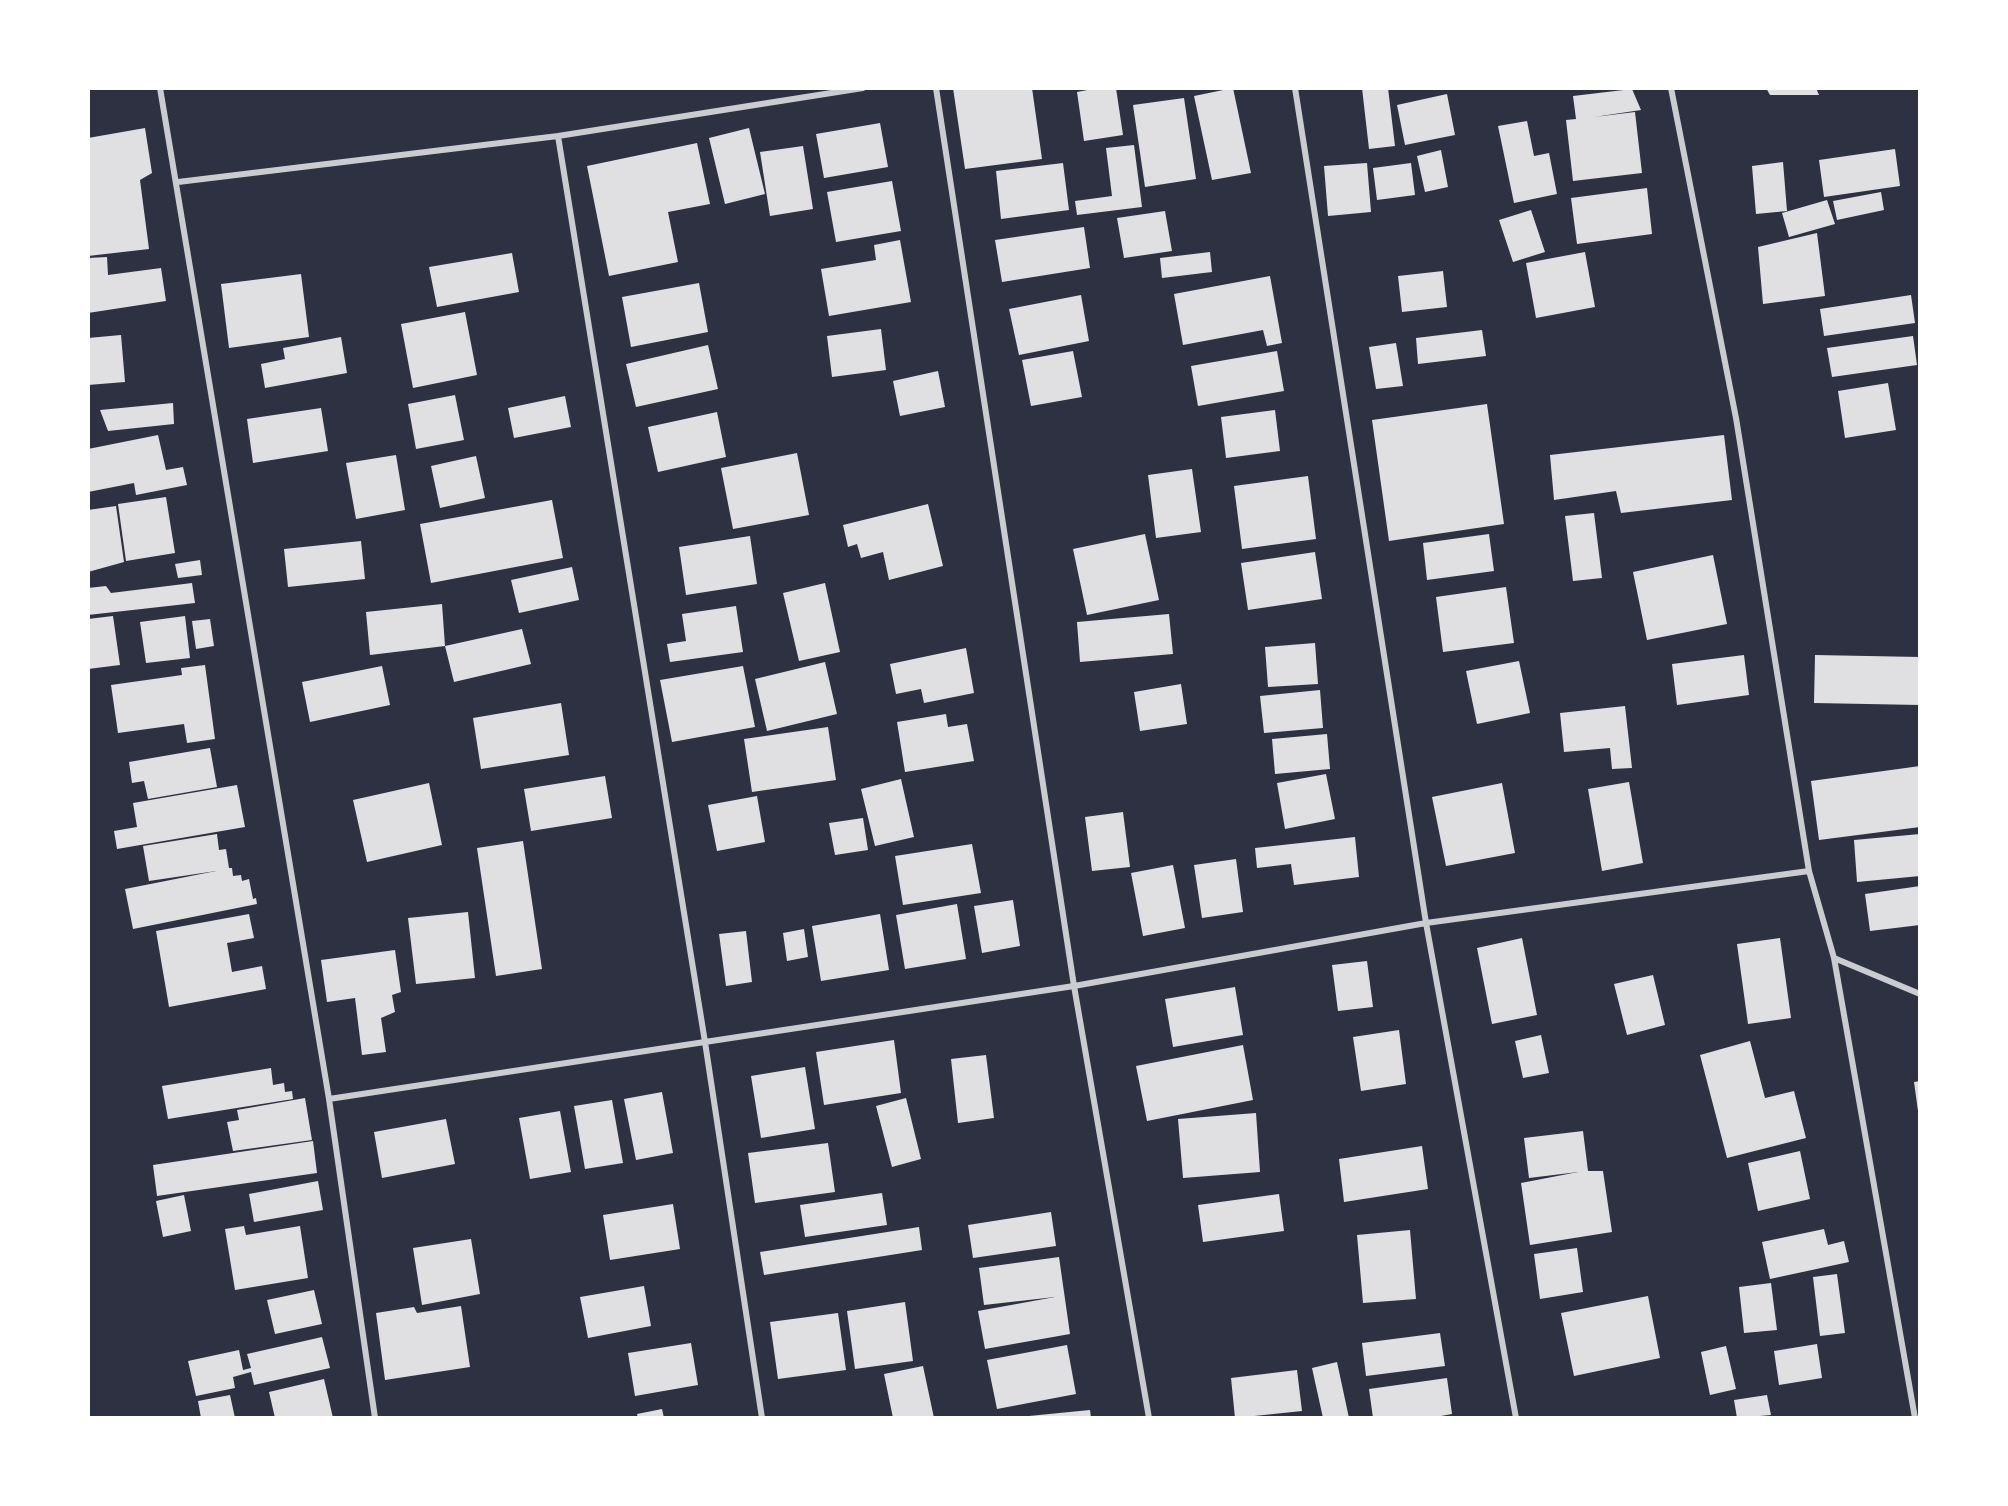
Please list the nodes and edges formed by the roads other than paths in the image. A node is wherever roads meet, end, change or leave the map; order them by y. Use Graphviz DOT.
graph roads {
  1 [pos="160,88"];
  2 [pos="863,88"];
  3 [pos="936,88"];
  4 [pos="1295,88"];
  5 [pos="1671,88"];
  6 [pos="558,136"];
  7 [pos="178,182"];
  8 [pos="1809,871"];
  9 [pos="1426,923"];
  10 [pos="1834,958"];
  11 [pos="1074,986"];
  12 [pos="1920,994"];
  13 [pos="705,1042"];
  14 [pos="329,1099"];
  15 [pos="375,1418"];
  16 [pos="762,1418"];
  17 [pos="1149,1418"];
  18 [pos="1516,1418"];
  19 [pos="1915,1418"];
  1 -- 7 [label="street"];
  2 -- 6 [label="street"];
  3 -- 11 [label="street"];
  4 -- 9 [label="street"];
  5 -- 8 [label="street"];
  6 -- 7 [label="street"];
  6 -- 13 [label="street"];
  7 -- 14 [label="street"];
  8 -- 9 [label="street"];
  8 -- 10 [label="street"];
  9 -- 11 [label="street"];
  9 -- 18 [label="street"];
  10 -- 12 [label="street"];
  10 -- 19 [label="street"];
  11 -- 13 [label="street"];
  11 -- 17 [label="street"];
  13 -- 14 [label="street"];
  13 -- 16 [label="street"];
  14 -- 15 [label="street"];
}
